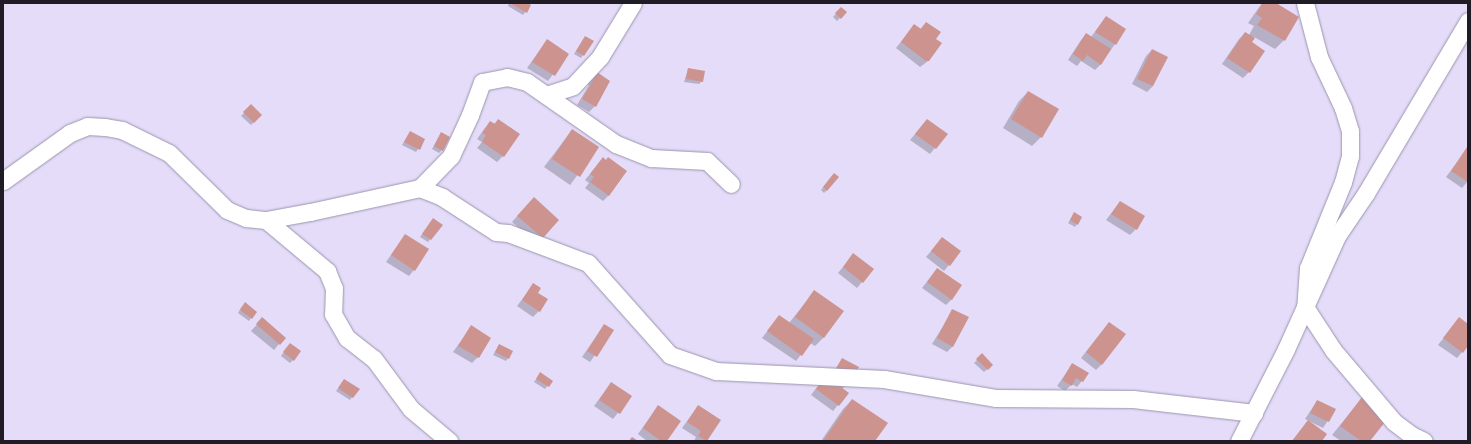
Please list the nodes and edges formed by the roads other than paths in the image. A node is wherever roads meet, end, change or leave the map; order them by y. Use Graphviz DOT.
graph roads {
  1 [pos="633,3"];
  2 [pos="1305,3"];
  3 [pos="1468,21"];
  4 [pos="546,96"];
  5 [pos="3,181"];
  6 [pos="731,184"];
  7 [pos="420,188"];
  8 [pos="266,220"];
  9 [pos="1305,307"];
  10 [pos="1254,413"];
  11 [pos="449,441"];
  12 [pos="1239,441"];
  13 [pos="1424,441"];
  1 -- 4 [label="street"];
  2 -- 9 [label="street"];
  3 -- 9 [label="street"];
  4 -- 6 [label="street"];
  4 -- 7 [label="street"];
  5 -- 8 [label="street"];
  7 -- 8 [label="street"];
  7 -- 10 [label="street"];
  8 -- 11 [label="street"];
  9 -- 10 [label="street"];
  9 -- 13 [label="street"];
  10 -- 12 [label="street"];
}
